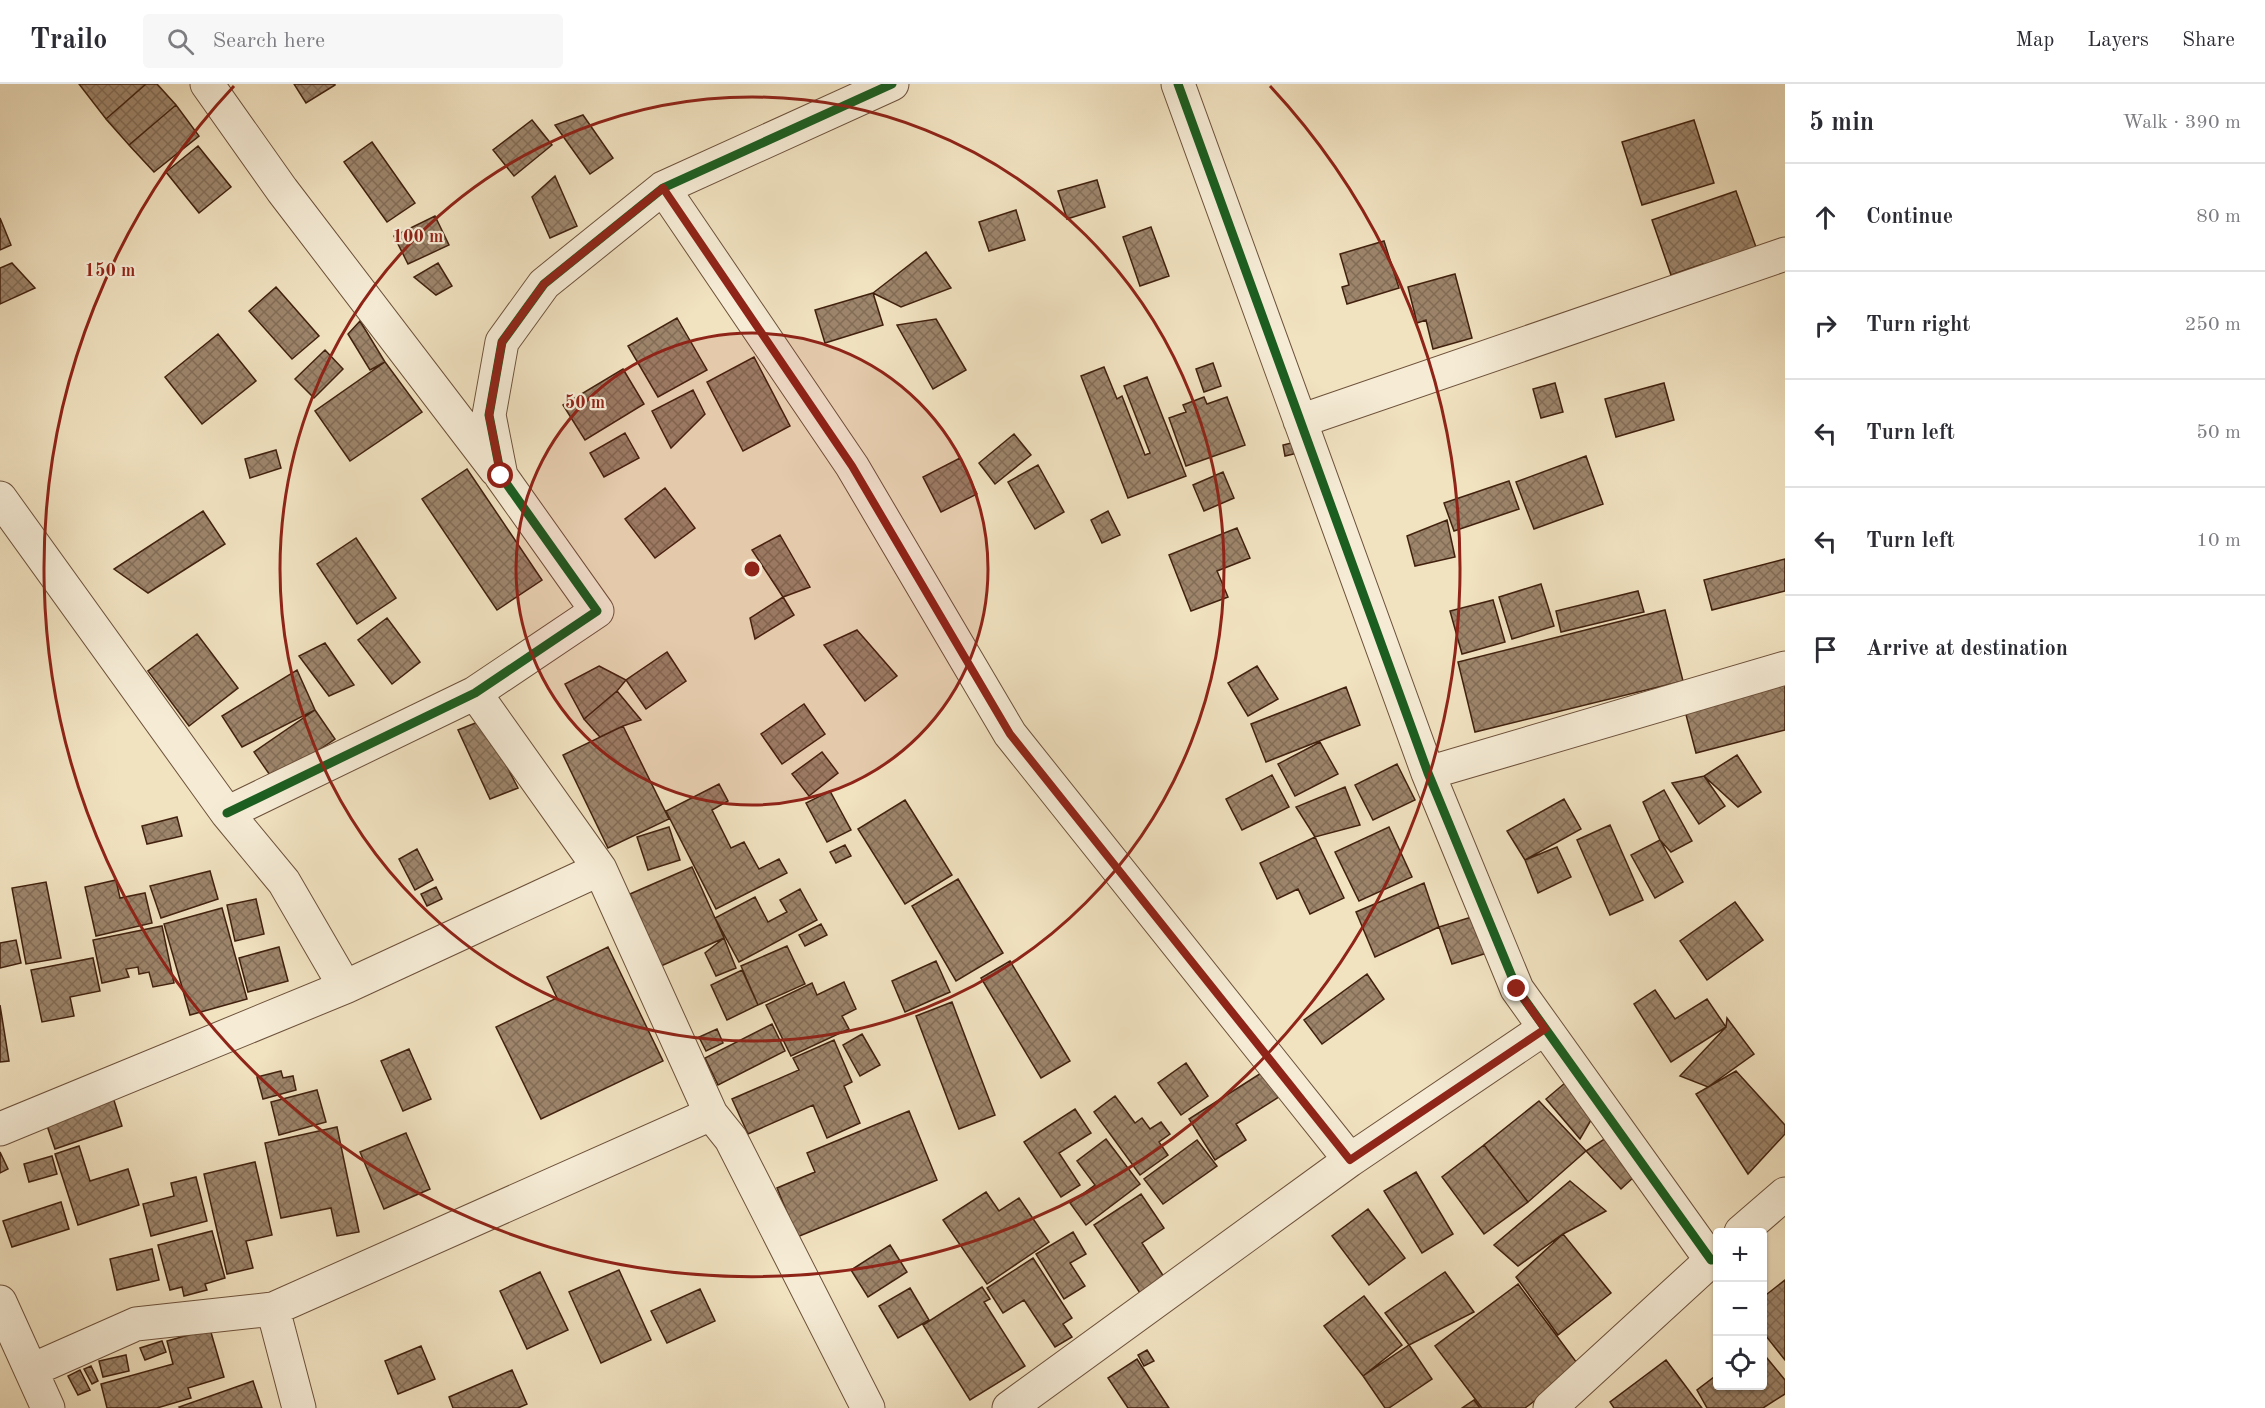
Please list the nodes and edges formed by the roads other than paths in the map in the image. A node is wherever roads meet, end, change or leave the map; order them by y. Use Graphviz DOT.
graph roads {
  1 [pos="207,84"];
  2 [pos="892,84"];
  3 [pos="1179,84"];
  4 [pos="663,188"];
  5 [pos="1785,254"];
  6 [pos="1300,421"];
  7 [pos="501,476"];
  8 [pos="0,498"];
  9 [pos="1785,668"];
  10 [pos="476,693"];
  11 [pos="1428,773"];
  12 [pos="227,813"];
  13 [pos="600,869"];
  14 [pos="345,987"];
  15 [pos="1545,1029"];
  16 [pos="711,1114"];
  17 [pos="0,1129"];
  18 [pos="1350,1160"];
  19 [pos="1785,1194"];
  20 [pos="1747,1228"];
  21 [pos="1713,1256"];
  22 [pos="1713,1258"];
  23 [pos="0,1302"];
  24 [pos="273,1309"];
  25 [pos="32,1370"];
  26 [pos="48,1408"];
  27 [pos="299,1408"];
  28 [pos="868,1408"];
  29 [pos="1009,1408"];
  30 [pos="1550,1408"];
  1 -- 7 [label="street"];
  2 -- 4 [label="street"];
  3 -- 6 [label="street"];
  4 -- 7 [label="street"];
  4 -- 18 [label="street"];
  5 -- 6 [label="street"];
  6 -- 11 [label="street"];
  7 -- 10 [label="street"];
  8 -- 12 [label="street"];
  9 -- 11 [label="street"];
  10 -- 12 [label="street"];
  10 -- 13 [label="street"];
  11 -- 15 [label="street"];
  12 -- 14 [label="street"];
  13 -- 14 [label="street"];
  13 -- 16 [label="street"];
  14 -- 17 [label="street"];
  15 -- 18 [label="street"];
  15 -- 21 [label="street"];
  16 -- 24 [label="street"];
  16 -- 28 [label="street"];
  18 -- 29 [label="street"];
  19 -- 20 [label="street"];
  22 -- 30 [label="street"];
  23 -- 25 [label="street"];
  24 -- 25 [label="street"];
  24 -- 27 [label="street"];
  25 -- 26 [label="street"];
}
